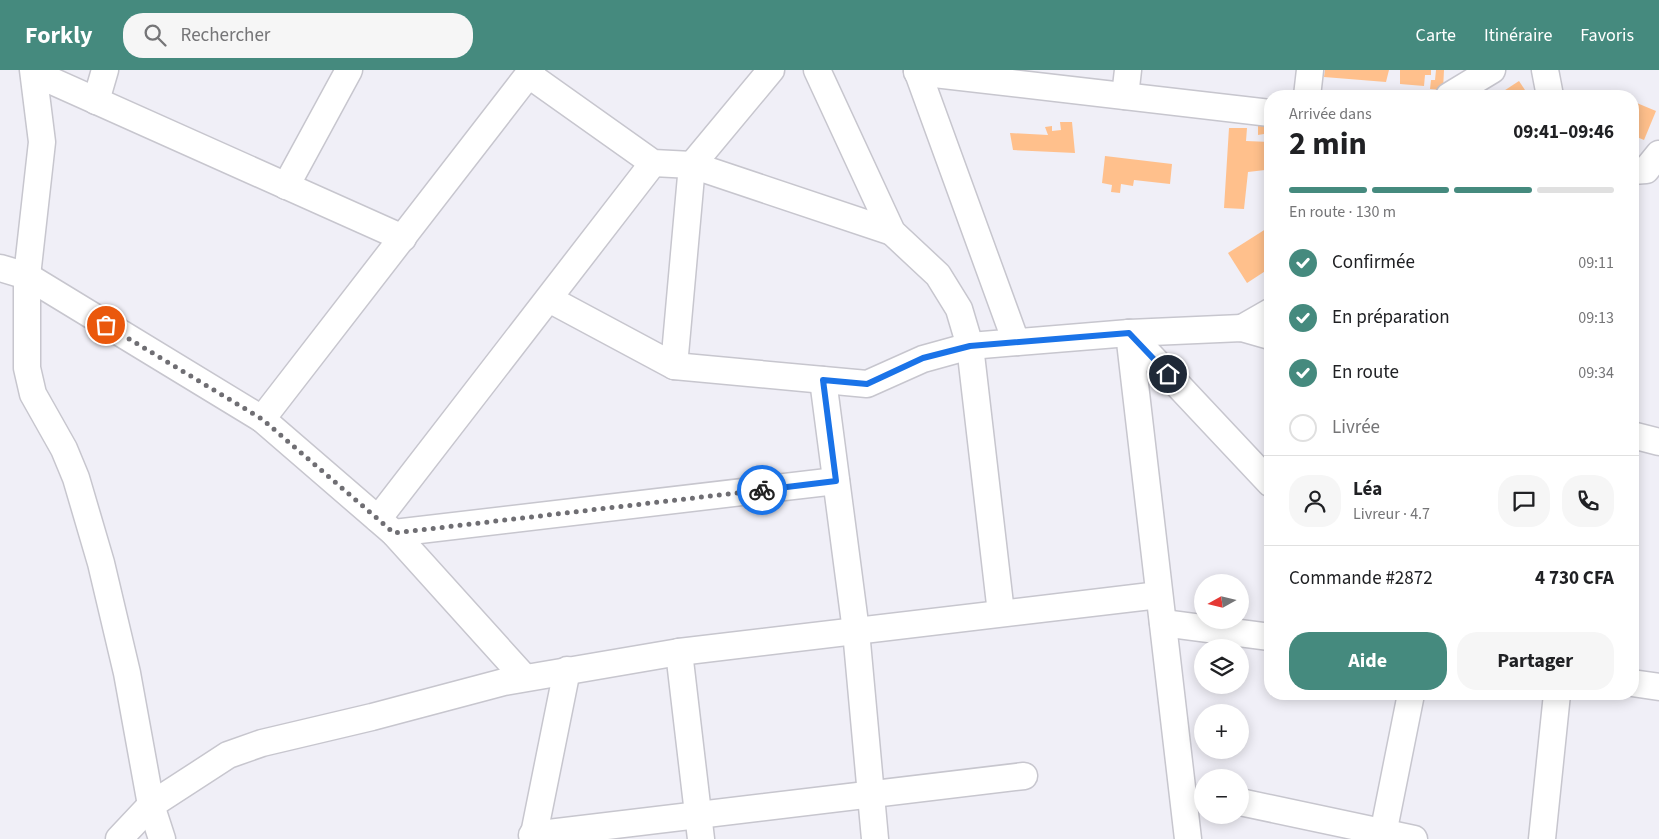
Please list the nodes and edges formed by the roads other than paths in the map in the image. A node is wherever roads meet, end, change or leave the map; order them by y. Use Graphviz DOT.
graph roads {
  1 [pos="105,70"];
  2 [pos="349,70"];
  3 [pos="771,70"];
  4 [pos="817,70"];
  5 [pos="1128,70"];
  6 [pos="1310,70"];
  7 [pos="1492,70"];
  8 [pos="1545,70"];
  9 [pos="917,71"];
  10 [pos="33,72"];
  11 [pos="531,72"];
  12 [pos="1308,90"];
  13 [pos="1460,90"];
  14 [pos="1549,90"];
  15 [pos="1125,96"];
  16 [pos="96,101"];
  17 [pos="1264,112"];
  18 [pos="1659,154"];
  19 [pos="653,163"];
  20 [pos="692,165"];
  21 [pos="1639,170"];
  22 [pos="286,186"];
  23 [pos="892,232"];
  24 [pos="402,238"];
  25 [pos="0,268"];
  26 [pos="26,276"];
  27 [pos="549,299"];
  28 [pos="1264,315"];
  29 [pos="1242,328"];
  30 [pos="1129,333"];
  31 [pos="1264,334"];
  32 [pos="1016,342"];
  33 [pos="970,346"];
  34 [pos="674,366"];
  35 [pos="823,380"];
  36 [pos="262,419"];
  37 [pos="1639,437"];
  38 [pos="1659,442"];
  39 [pos="1264,476"];
  40 [pos="836,481"];
  41 [pos="386,526"];
  42 [pos="1159,595"];
  43 [pos="1002,613"];
  44 [pos="1163,623"];
  45 [pos="856,631"];
  46 [pos="1264,632"];
  47 [pos="679,652"];
  48 [pos="567,670"];
  49 [pos="524,677"];
  50 [pos="1639,684"];
  51 [pos="1659,687"];
  52 [pos="1410,700"];
  53 [pos="1556,700"];
  54 [pos="1024,776"];
  55 [pos="1192,792"];
  56 [pos="872,794"];
  57 [pos="1249,804"];
  58 [pos="150,805"];
  59 [pos="700,827"];
  60 [pos="1383,835"];
  61 [pos="533,837"];
  62 [pos="119,839"];
  63 [pos="162,839"];
  64 [pos="876,839"];
  65 [pos="1188,839"];
  66 [pos="1414,839"];
  67 [pos="1542,839"];
  1 -- 16 [label="street"];
  2 -- 22 [label="street"];
  3 -- 20 [label="street"];
  4 -- 23 [label="street"];
  5 -- 15 [label="street"];
  6 -- 12 [label="street"];
  7 -- 13 [label="street"];
  8 -- 14 [label="street"];
  9 -- 15 [label="street"];
  9 -- 32 [label="street"];
  10 -- 16 [label="street"];
  10 -- 26 [label="street"];
  11 -- 19 [label="street"];
  11 -- 24 [label="street"];
  15 -- 17 [label="street"];
  16 -- 22 [label="street"];
  18 -- 21 [label="street"];
  19 -- 20 [label="street"];
  19 -- 27 [label="street"];
  20 -- 23 [label="street"];
  20 -- 34 [label="street"];
  22 -- 24 [label="street"];
  23 -- 33 [label="street"];
  24 -- 36 [label="street"];
  25 -- 26 [label="street"];
  26 -- 36 [label="street"];
  26 -- 58 [label="street"];
  27 -- 34 [label="street"];
  27 -- 41 [label="street"];
  28 -- 29 [label="street"];
  29 -- 30 [label="street"];
  29 -- 31 [label="street"];
  30 -- 32 [label="street"];
  30 -- 39 [label="street"];
  30 -- 42 [label="street"];
  32 -- 33 [label="street"];
  33 -- 35 [label="street"];
  33 -- 43 [label="street"];
  34 -- 35 [label="street"];
  35 -- 40 [label="street"];
  36 -- 41 [label="street"];
  37 -- 38 [label="street"];
  40 -- 41 [label="street"];
  40 -- 45 [label="street"];
  41 -- 49 [label="street"];
  42 -- 43 [label="street"];
  42 -- 44 [label="street"];
  43 -- 45 [label="street"];
  44 -- 46 [label="street"];
  44 -- 55 [label="street"];
  45 -- 47 [label="street"];
  45 -- 56 [label="street"];
  47 -- 48 [label="street"];
  47 -- 59 [label="street"];
  48 -- 49 [label="street"];
  48 -- 61 [label="street"];
  49 -- 58 [label="street"];
  50 -- 51 [label="street"];
  52 -- 60 [label="street"];
  53 -- 67 [label="street"];
  54 -- 56 [label="street"];
  55 -- 65 [label="street"];
  56 -- 59 [label="street"];
  56 -- 64 [label="street"];
  57 -- 60 [label="street"];
  58 -- 62 [label="street"];
  58 -- 63 [label="street"];
  59 -- 61 [label="street"];
  60 -- 66 [label="street"];
}
